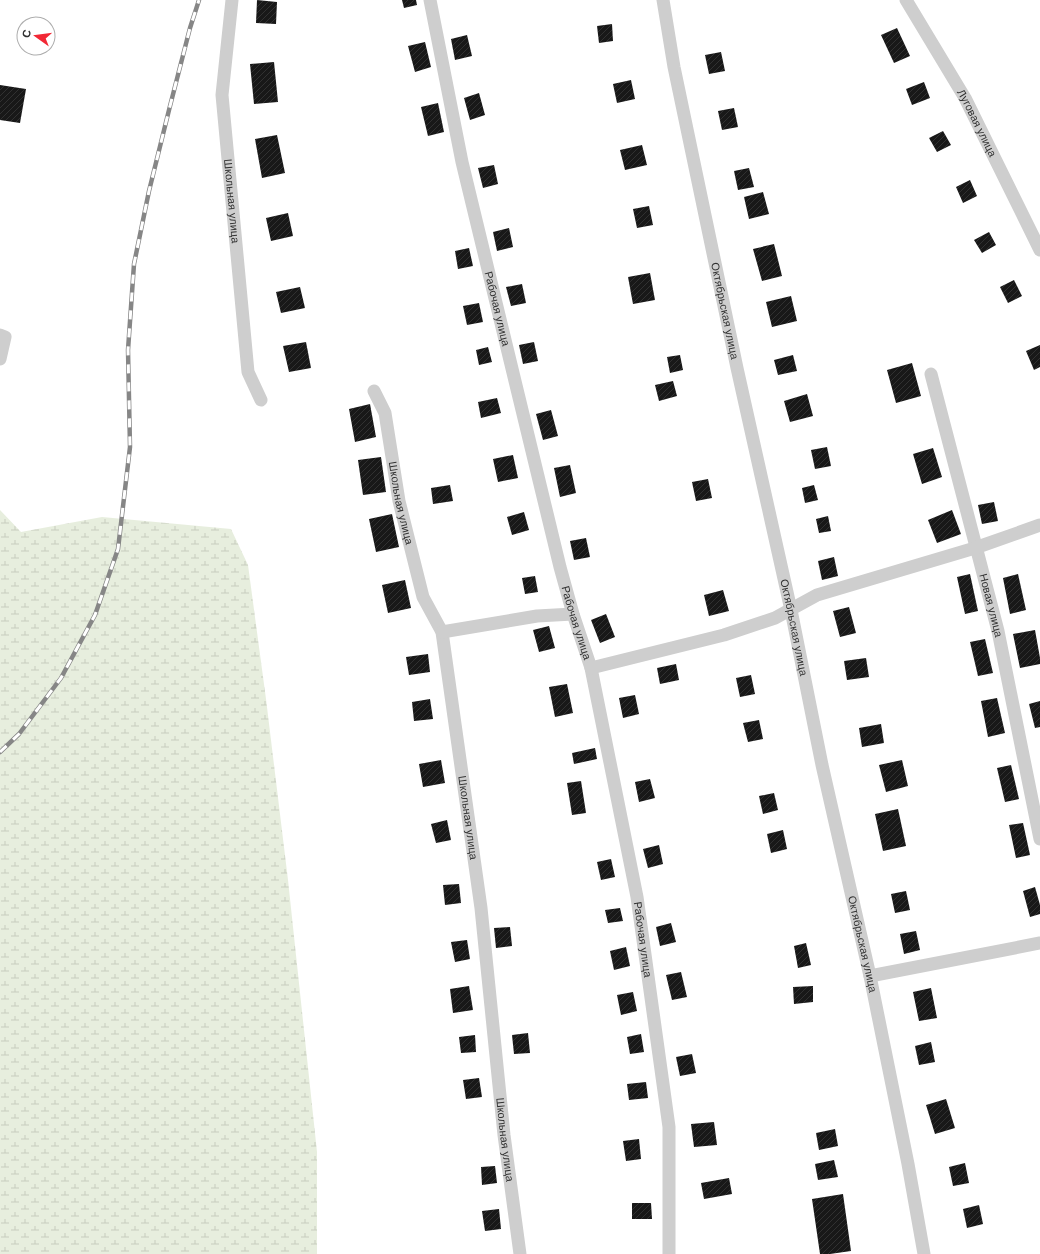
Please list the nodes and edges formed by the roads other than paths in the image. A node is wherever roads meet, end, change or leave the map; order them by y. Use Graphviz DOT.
graph roads {
  1 [pos="232,0"];
  2 [pos="430,0"];
  3 [pos="663,0"];
  4 [pos="906,0"];
  5 [pos="1040,250"];
  6 [pos="0,335"];
  7 [pos="0,359"];
  8 [pos="931,374"];
  9 [pos="374,391"];
  10 [pos="261,400"];
  11 [pos="1040,525"];
  12 [pos="976,548"];
  13 [pos="791,610"];
  14 [pos="573,614"];
  15 [pos="442,632"];
  16 [pos="591,668"];
  17 [pos="1040,839"];
  18 [pos="1040,943"];
  19 [pos="870,976"];
  20 [pos="520,1254"];
  21 [pos="669,1254"];
  22 [pos="924,1254"];
  1 -- 10 [label="street, Школьная улица"];
  2 -- 14 [label="street, Рабочая улица"];
  3 -- 13 [label="street, Октябрьская улица"];
  4 -- 5 [label="street, Луговая улица"];
  6 -- 7 [label="street"];
  8 -- 12 [label="street, Новая улица"];
  9 -- 15 [label="street, Школьная улица"];
  11 -- 12 [label="street"];
  12 -- 13 [label="street"];
  12 -- 17 [label="street, Новая улица"];
  13 -- 16 [label="street"];
  13 -- 19 [label="street, Октябрьская улица"];
  14 -- 15 [label="street"];
  14 -- 16 [label="street, Рабочая улица"];
  15 -- 20 [label="street, Школьная улица"];
  16 -- 21 [label="street, Рабочая улица"];
  18 -- 19 [label="street"];
  19 -- 22 [label="street, Октябрьская улица"];
}
